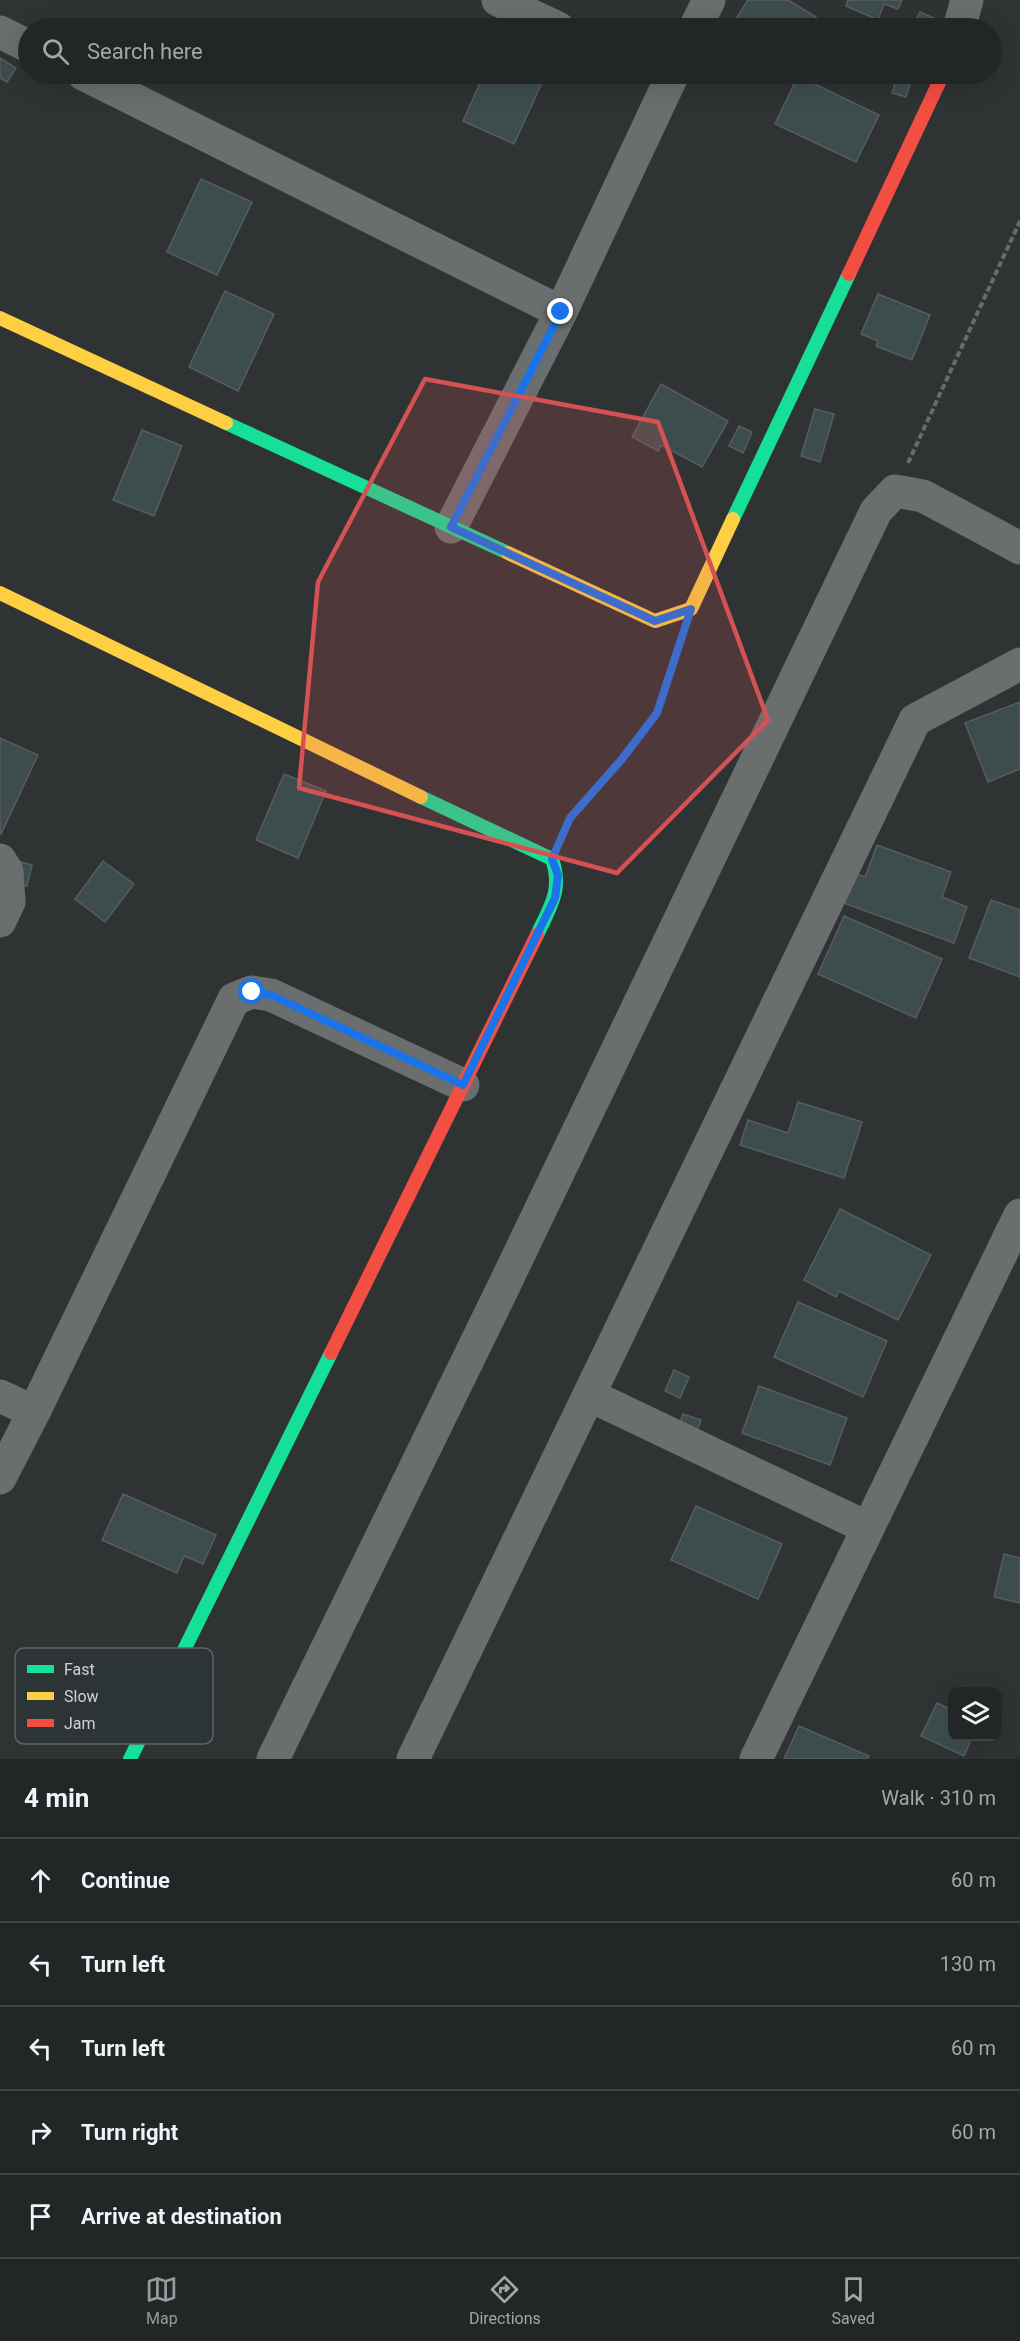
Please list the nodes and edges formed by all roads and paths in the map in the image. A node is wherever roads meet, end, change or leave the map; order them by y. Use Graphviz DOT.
graph roads {
  1 [pos="498,0"];
  2 [pos="709,0"];
  3 [pos="967,0"];
  4 [pos="537,18"];
  5 [pos="700,18"];
  6 [pos="962,18"];
  7 [pos="0,32"];
  8 [pos="18,41"];
  9 [pos="103,84"];
  10 [pos="661,84"];
  11 [pos="938,84"];
  12 [pos="1020,221"];
  13 [pos="561,312"];
  14 [pos="0,318"];
  15 [pos="895,491"];
  16 [pos="451,527"];
  17 [pos="1020,548"];
  18 [pos="0,593"];
  19 [pos="691,609"];
  20 [pos="1020,664"];
  21 [pos="552,859"];
  22 [pos="0,860"];
  23 [pos="0,921"];
  24 [pos="463,1085"];
  25 [pos="1020,1215"];
  26 [pos="589,1395"];
  27 [pos="0,1396"];
  28 [pos="34,1412"];
  29 [pos="0,1478"];
  30 [pos="868,1528"];
  31 [pos="185,1648"];
  32 [pos="137,1744"];
  33 [pos="130,1759"];
  34 [pos="273,1759"];
  35 [pos="413,1759"];
  36 [pos="756,1759"];
  1 -- 4 [label="street"];
  2 -- 5 [label="street"];
  3 -- 6 [label="street"];
  7 -- 8 [label="street"];
  9 -- 13 [label="street"];
  10 -- 13 [label="street"];
  11 -- 19 [label="street"];
  12 -- 15 [label="path"];
  13 -- 16 [label="street"];
  14 -- 16 [label="street"];
  15 -- 17 [label="street"];
  15 -- 34 [label="street"];
  16 -- 19 [label="street"];
  18 -- 21 [label="street"];
  19 -- 21 [label="path"];
  20 -- 26 [label="street"];
  21 -- 24 [label="street"];
  22 -- 23 [label="street"];
  24 -- 28 [label="street"];
  24 -- 31 [label="street"];
  25 -- 30 [label="street"];
  26 -- 30 [label="street"];
  26 -- 35 [label="street"];
  27 -- 28 [label="street"];
  28 -- 29 [label="street"];
  30 -- 36 [label="street"];
  32 -- 33 [label="street"];
}
